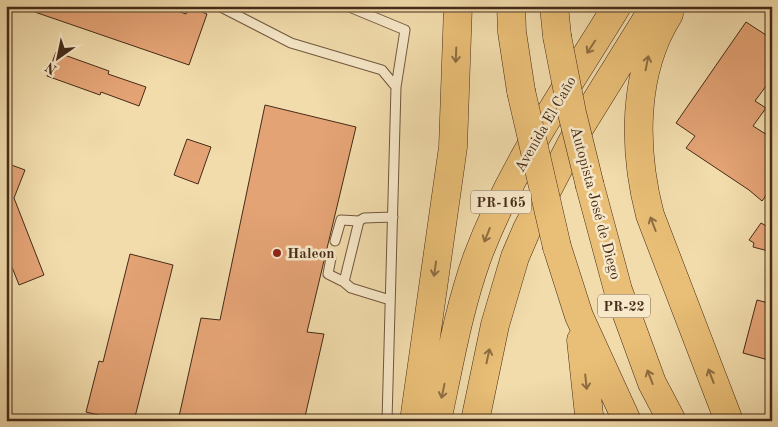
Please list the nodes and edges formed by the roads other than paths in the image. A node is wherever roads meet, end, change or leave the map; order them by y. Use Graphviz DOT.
graph roads {
  1 [pos="219,6"];
  2 [pos="346,6"];
  3 [pos="458,6"];
  4 [pos="511,6"];
  5 [pos="554,6"];
  6 [pos="618,6"];
  7 [pos="655,6"];
  8 [pos="674,6"];
  9 [pos="396,87"];
  10 [pos="393,217"];
  11 [pos="359,220"];
  12 [pos="335,241"];
  13 [pos="331,258"];
  14 [pos="344,282"];
  15 [pos="390,300"];
  16 [pos="579,316"];
  17 [pos="386,421"];
  18 [pos="414,421"];
  19 [pos="437,421"];
  20 [pos="474,421"];
  21 [pos="592,421"];
  22 [pos="627,421"];
  23 [pos="672,421"];
  24 [pos="729,421"];
  1 -- 9 [label="lane"];
  2 -- 9 [label="lane"];
  3 -- 18 [label="highway, one-way"];
  4 -- 16 [label="highway, PR-22, bridge"];
  23 -- 5 [label="highway, Autopista José de Diego / PR-22, one-way, bridge"];
  6 -- 19 [label="highway, Avenida El Caño / PR-165, one-way"];
  20 -- 7 [label="highway, PR-165, one-way"];
  24 -- 8 [label="highway, one-way"];
  9 -- 10 [label="lane"];
  10 -- 11 [label="lane"];
  10 -- 15 [label="lane"];
  11 -- 12 [label="lane"];
  11 -- 14 [label="lane"];
  13 -- 14 [label="lane"];
  14 -- 15 [label="lane"];
  15 -- 17 [label="lane"];
  16 -- 21 [label="highway, one-way"];
  16 -- 22 [label="highway, PR-22"];
}
